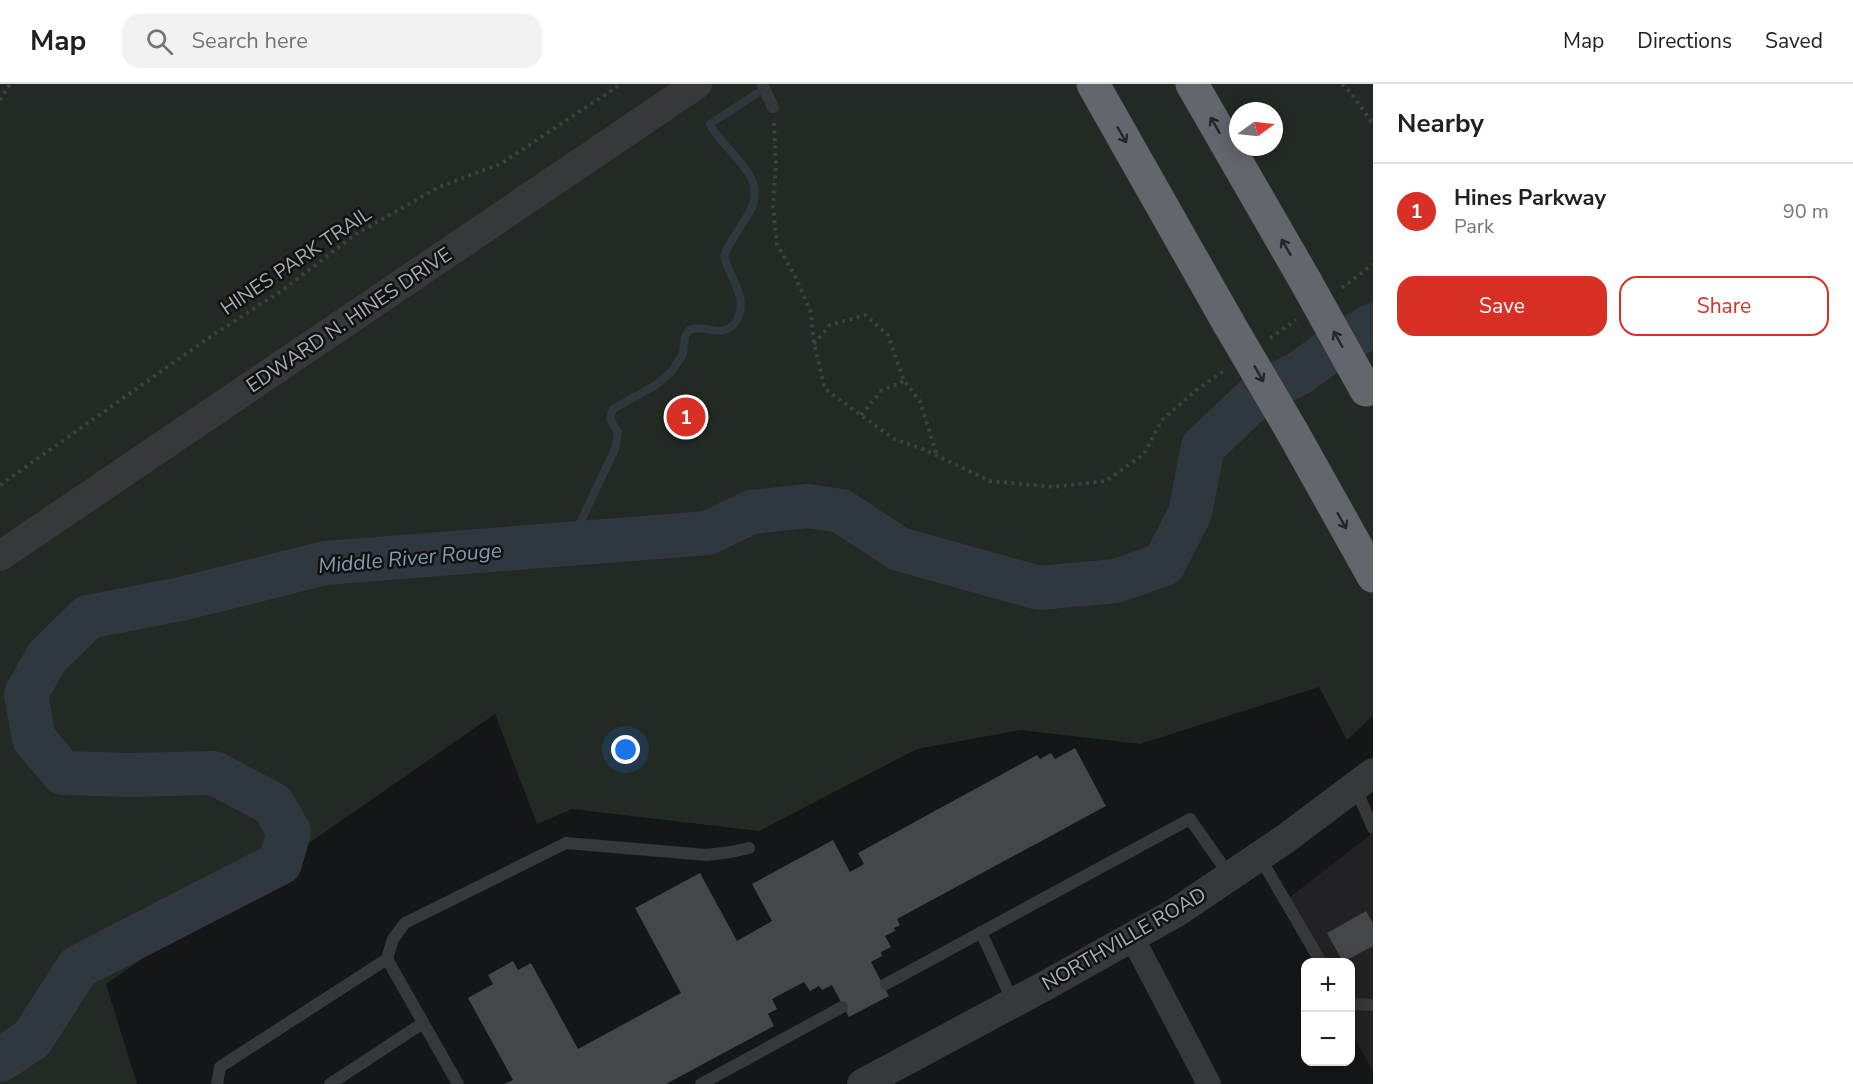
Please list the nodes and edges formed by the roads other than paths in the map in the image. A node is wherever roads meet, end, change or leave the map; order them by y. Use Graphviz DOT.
graph roads {
  1 [pos="697,84"];
  2 [pos="762,84"];
  3 [pos="1093,84"];
  4 [pos="1192,84"];
  5 [pos="773,107"];
  6 [pos="1370,395"];
  7 [pos="0,556"];
  8 [pos="1373,576"];
  9 [pos="1364,780"];
  10 [pos="1373,828"];
  11 [pos="749,848"];
  12 [pos="1259,856"];
  13 [pos="1230,876"];
  14 [pos="981,932"];
  15 [pos="1132,937"];
  16 [pos="1318,958"];
  17 [pos="387,959"];
  18 [pos="886,984"];
  19 [pos="1014,1003"];
  20 [pos="1355,1004"];
  21 [pos="1373,1005"];
  22 [pos="842,1007"];
  23 [pos="423,1023"];
  24 [pos="217,1084"];
  25 [pos="330,1084"];
  26 [pos="458,1084"];
  27 [pos="701,1084"];
  28 [pos="862,1084"];
  29 [pos="1209,1084"];
  1 -- 7 [label="street, EDWARD N. HINES DRIVE"];
  2 -- 5 [label="lane"];
  3 -- 8 [label="highway, one-way, bridge"];
  6 -- 4 [label="highway, one-way, bridge"];
  9 -- 10 [label="lane"];
  9 -- 12 [label="street, NORTHVILLE ROAD"];
  11 -- 17 [label="lane"];
  12 -- 13 [label="street, NORTHVILLE ROAD"];
  12 -- 16 [label="lane"];
  13 -- 14 [label="lane"];
  13 -- 15 [label="street, NORTHVILLE ROAD"];
  14 -- 18 [label="lane"];
  14 -- 19 [label="lane"];
  15 -- 19 [label="street, NORTHVILLE ROAD"];
  15 -- 29 [label="street"];
  17 -- 23 [label="lane"];
  17 -- 24 [label="lane"];
  19 -- 28 [label="street, NORTHVILLE ROAD"];
  20 -- 21 [label="lane"];
  22 -- 27 [label="lane"];
  23 -- 25 [label="lane"];
  23 -- 26 [label="lane"];
}
